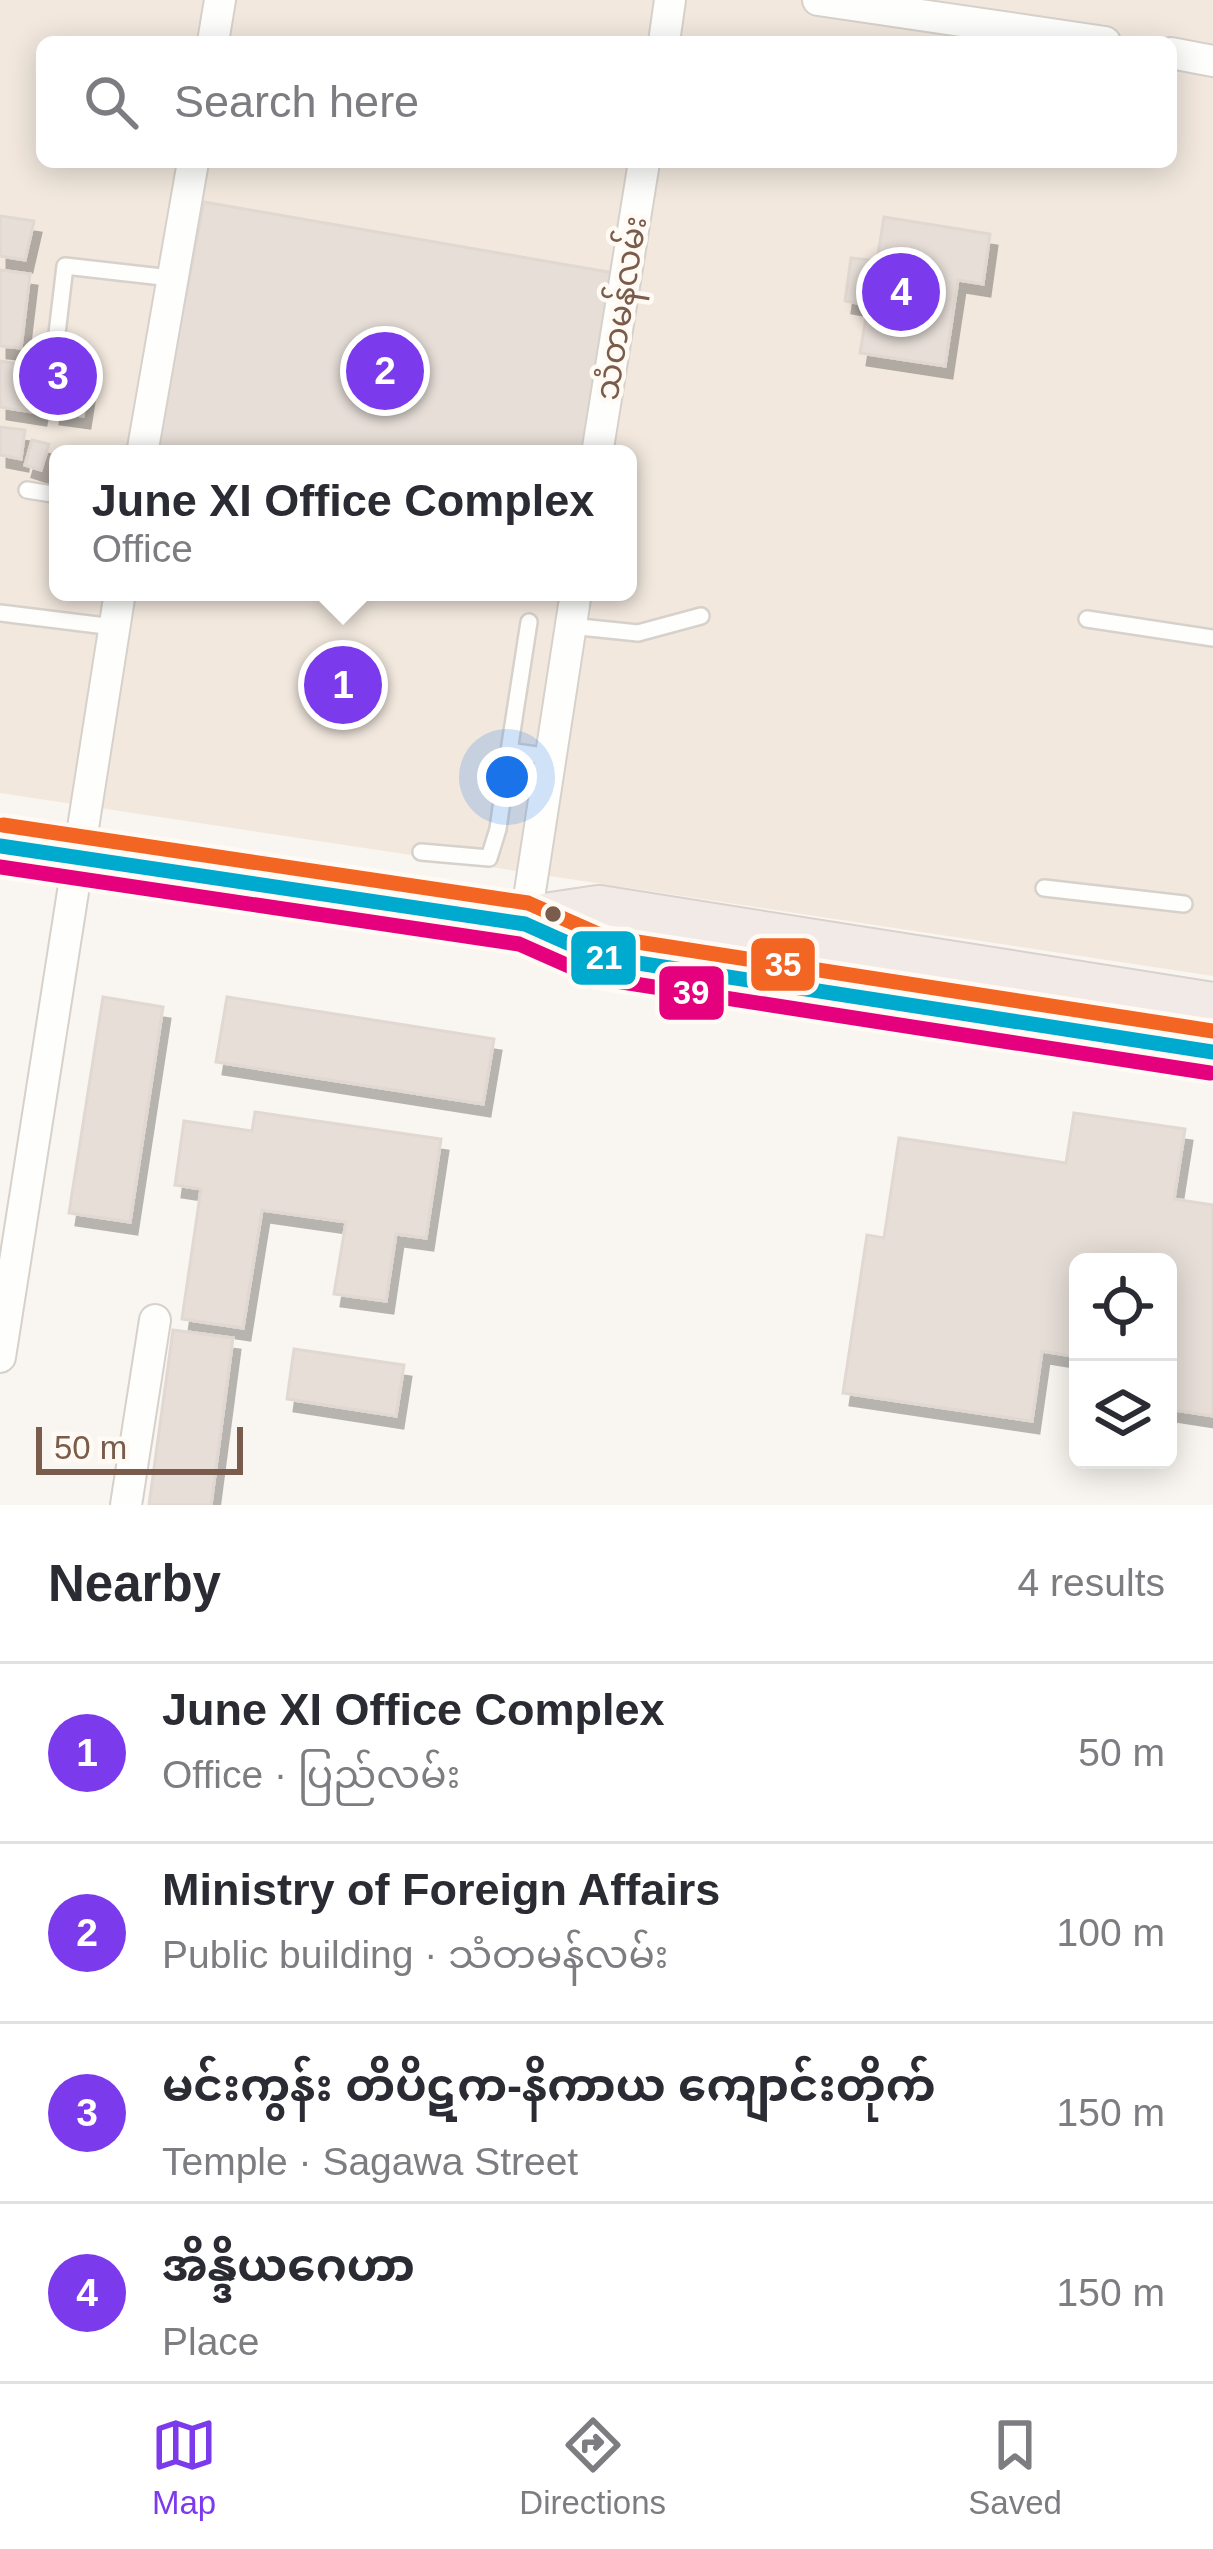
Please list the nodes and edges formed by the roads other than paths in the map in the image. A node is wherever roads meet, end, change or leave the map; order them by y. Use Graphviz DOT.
graph roads {
  1 [pos="220,0"];
  2 [pos="670,0"];
  3 [pos="818,0"];
  4 [pos="214,36"];
  5 [pos="665,36"];
  6 [pos="1064,36"];
  7 [pos="1177,54"];
  8 [pos="1213,61"];
  9 [pos="192,168"];
  10 [pos="643,168"];
  11 [pos="171,278"];
  12 [pos="56,342"];
  13 [pos="143,445"];
  14 [pos="598,445"];
  15 [pos="27,490"];
  16 [pos="49,494"];
  17 [pos="118,601"];
  18 [pos="575,601"];
  19 [pos="0,613"];
  20 [pos="701,616"];
  21 [pos="1087,619"];
  22 [pos="529,622"];
  23 [pos="571,626"];
  24 [pos="114,627"];
  25 [pos="1213,638"];
  26 [pos="509,752"];
  27 [pos="550,757"];
  28 [pos="0,846"];
  29 [pos="421,852"];
  30 [pos="81,857"];
  31 [pos="1044,888"];
  32 [pos="1184,904"];
  33 [pos="525,924"];
  34 [pos="1213,1010"];
  35 [pos="1213,1052"];
  36 [pos="155,1320"];
  37 [pos="0,1357"];
  38 [pos="126,1505"];
  1 -- 4 [label="street"];
  2 -- 5 [label="street"];
  3 -- 6 [label="street"];
  7 -- 8 [label="street"];
  9 -- 11 [label="street"];
  10 -- 14 [label="street, သံတမန်လမ်း"];
  11 -- 12 [label="lane"];
  11 -- 13 [label="street"];
  15 -- 16 [label="lane"];
  17 -- 24 [label="street"];
  18 -- 23 [label="street"];
  19 -- 24 [label="lane"];
  20 -- 23 [label="lane"];
  21 -- 25 [label="lane"];
  22 -- 26 [label="lane"];
  23 -- 27 [label="street"];
  24 -- 30 [label="street"];
  26 -- 27 [label="lane"];
  26 -- 29 [label="lane"];
  27 -- 33 [label="street"];
  28 -- 30 [label="highway"];
  30 -- 33 [label="highway"];
  30 -- 37 [label="street"];
  31 -- 32 [label="lane"];
  33 -- 34 [label="highway"];
  33 -- 35 [label="highway"];
  36 -- 38 [label="street"];
}
